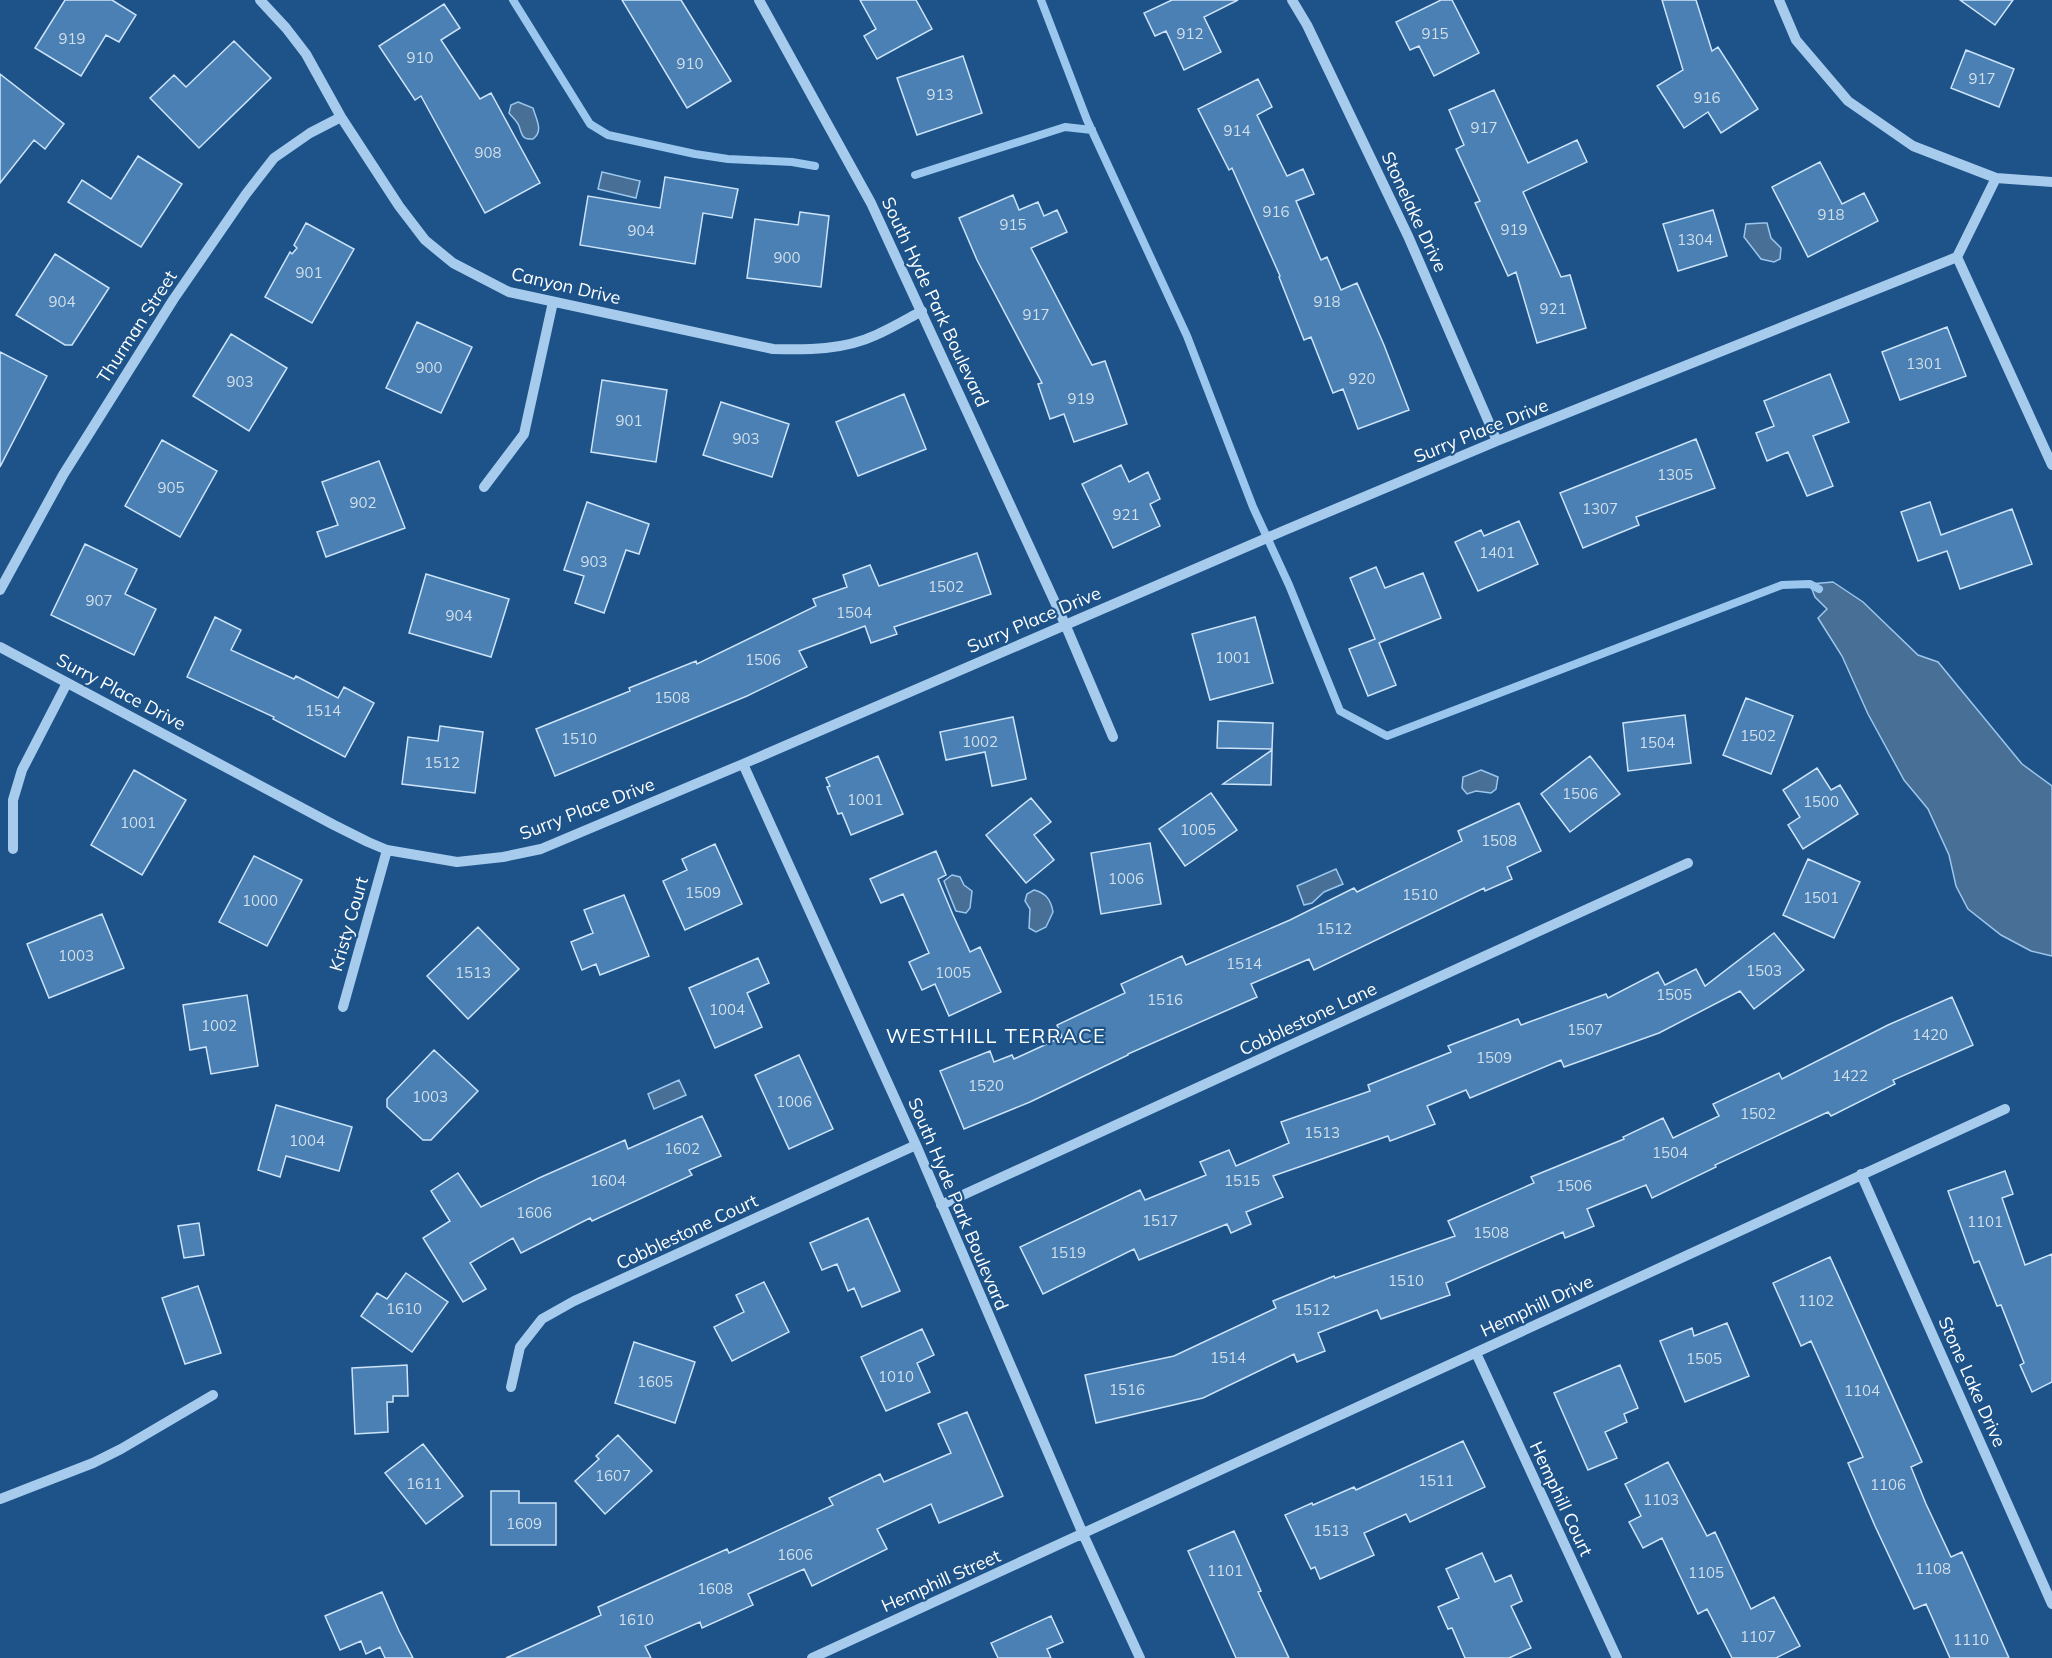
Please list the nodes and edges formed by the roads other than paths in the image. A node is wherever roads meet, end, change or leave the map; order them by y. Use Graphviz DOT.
graph roads {
  1 [pos="260,0"];
  2 [pos="759,0"];
  3 [pos="1292,0"];
  4 [pos="1779,0"];
  5 [pos="341,117"];
  6 [pos="1996,178"];
  7 [pos="2052,182"];
  8 [pos="1957,257"];
  9 [pos="553,302"];
  10 [pos="922,311"];
  11 [pos="1497,441"];
  12 [pos="2052,465"];
  13 [pos="484,487"];
  14 [pos="0,590"];
  15 [pos="1065,624"];
  16 [pos="0,647"];
  17 [pos="67,682"];
  18 [pos="1113,737"];
  19 [pos="743,764"];
  20 [pos="13,849"];
  21 [pos="387,850"];
  22 [pos="1688,863"];
  23 [pos="343,1007"];
  24 [pos="2005,1109"];
  25 [pos="915,1145"];
  26 [pos="1861,1174"];
  27 [pos="941,1205"];
  28 [pos="1476,1353"];
  29 [pos="511,1387"];
  30 [pos="213,1395"];
  31 [pos="0,1499"];
  32 [pos="1083,1534"];
  33 [pos="2052,1604"];
  34 [pos="812,1658"];
  35 [pos="1140,1658"];
  36 [pos="1617,1658"];
  1 -- 5 [label="street, Canyon Drive"];
  2 -- 10 [label="street, South Hyde Park Boulevard"];
  3 -- 11 [label="street, Stonelake Drive"];
  4 -- 6 [label="street"];
  5 -- 9 [label="street, Canyon Drive"];
  5 -- 14 [label="street, Thurman Street"];
  6 -- 7 [label="street"];
  6 -- 8 [label="street"];
  8 -- 11 [label="street, Surry Place Drive"];
  8 -- 12 [label="street"];
  9 -- 10 [label="street, Canyon Drive"];
  9 -- 13 [label="street"];
  10 -- 15 [label="street, South Hyde Park Boulevard"];
  11 -- 15 [label="street, Surry Place Drive"];
  15 -- 18 [label="street, South Hyde Park Boulevard"];
  15 -- 19 [label="street, Surry Place Drive"];
  16 -- 17 [label="street, Surry Place Drive"];
  17 -- 20 [label="street"];
  17 -- 21 [label="street, Surry Place Drive"];
  19 -- 21 [label="street, Surry Place Drive"];
  19 -- 25 [label="street, South Hyde Park Boulevard"];
  21 -- 23 [label="street, Kristy Court"];
  22 -- 27 [label="street, Cobblestone Lane"];
  24 -- 26 [label="street, Hemphill Drive"];
  25 -- 27 [label="street, South Hyde Park Boulevard"];
  25 -- 29 [label="street, Cobblestone Court"];
  26 -- 28 [label="street, Hemphill Drive"];
  26 -- 33 [label="street, Stone Lake Drive"];
  27 -- 32 [label="street, South Hyde Park Boulevard"];
  28 -- 32 [label="street, Hemphill Drive"];
  28 -- 36 [label="street, Hemphill Court"];
  30 -- 31 [label="street"];
  32 -- 34 [label="street, Hemphill Street"];
  32 -- 35 [label="street, South Hyde Park Boulevard"];
}
